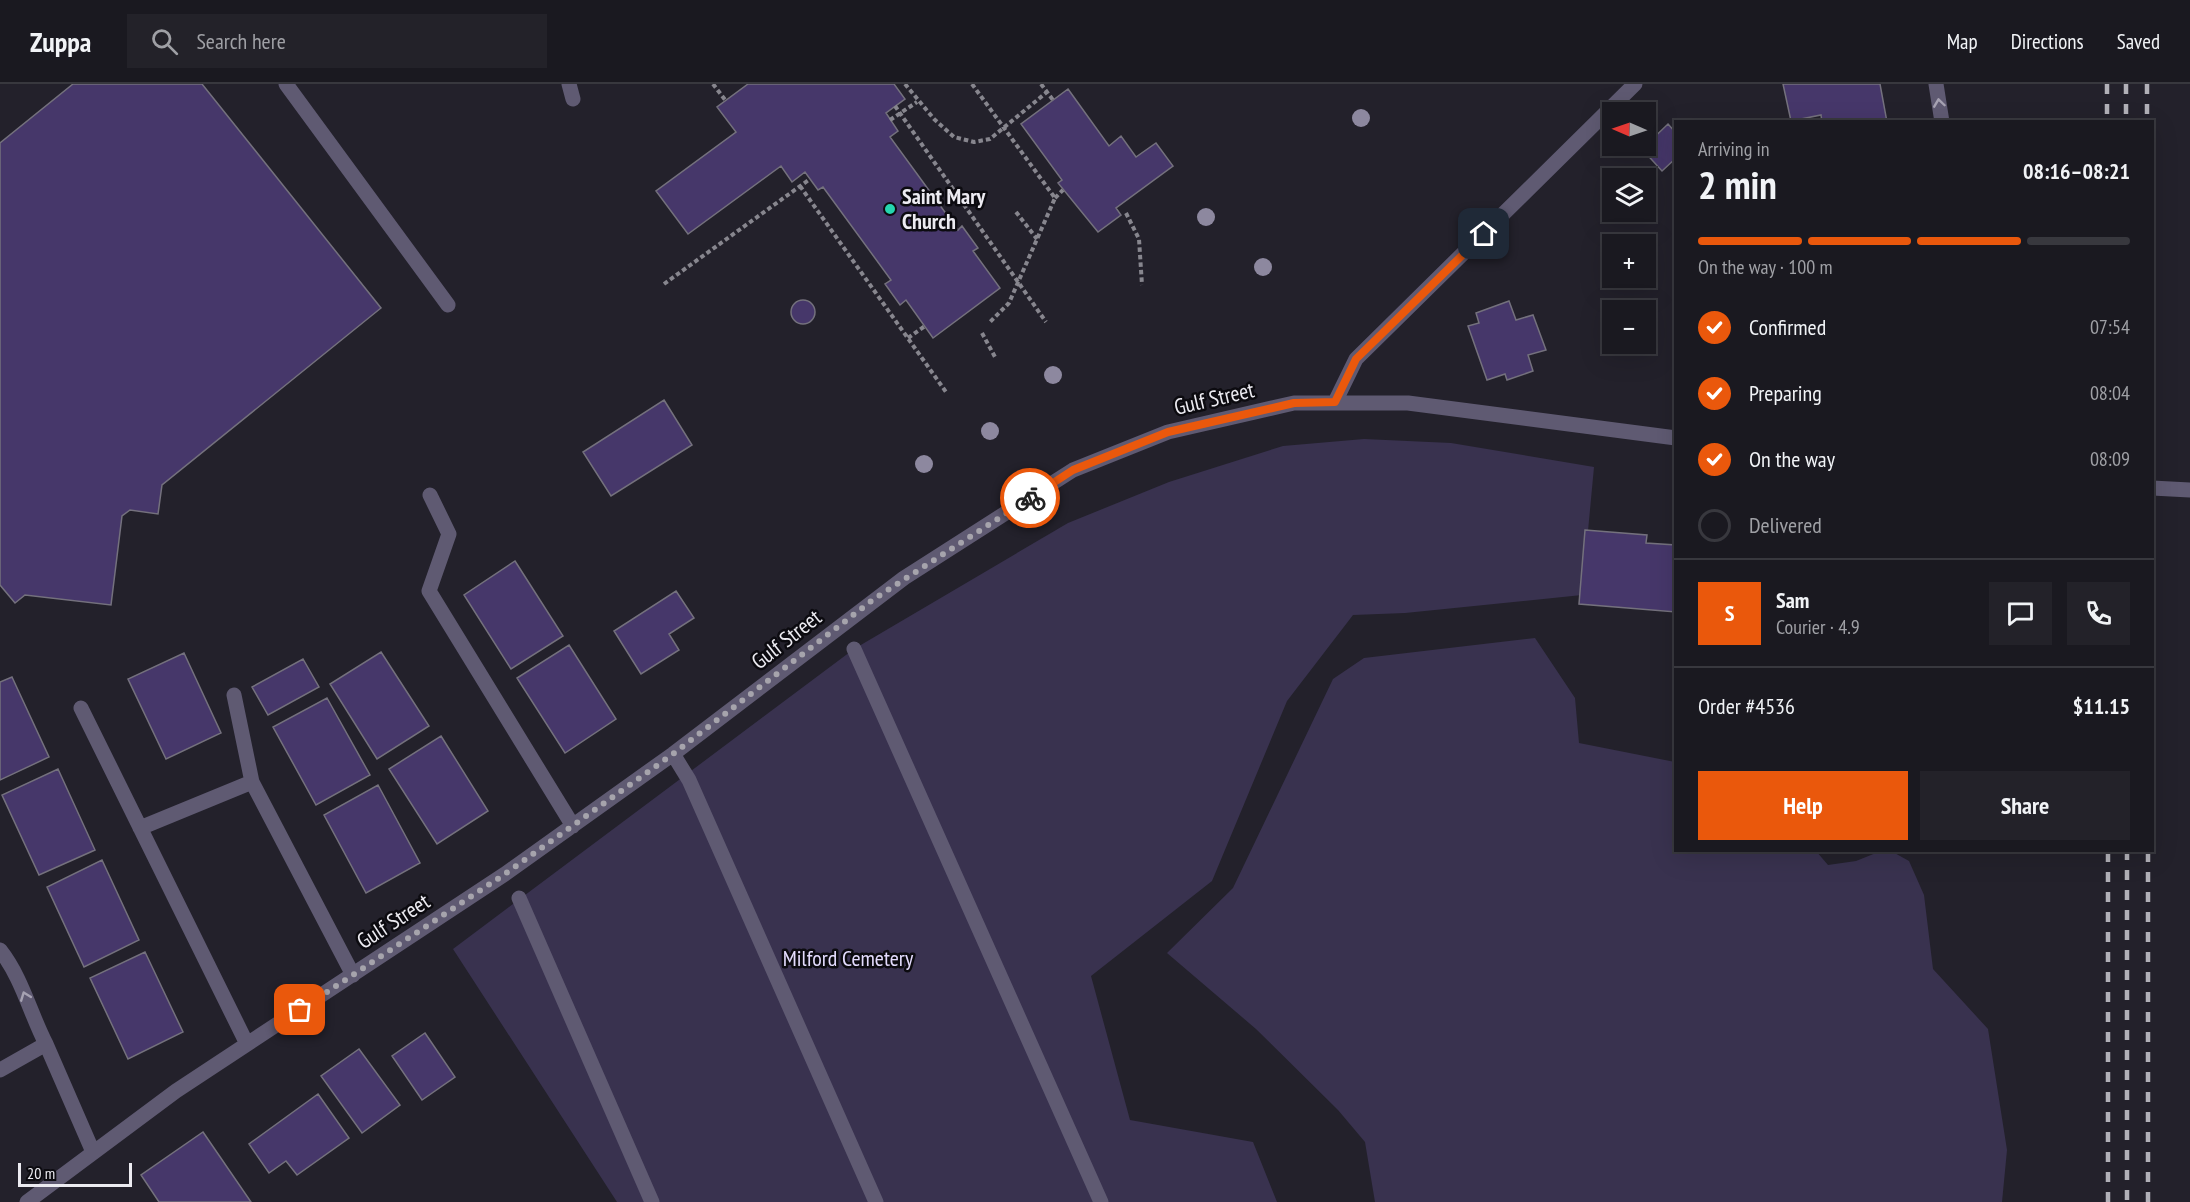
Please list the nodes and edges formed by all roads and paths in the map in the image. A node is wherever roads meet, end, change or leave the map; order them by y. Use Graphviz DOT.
graph roads {
  1 [pos="286,84"];
  2 [pos="713,84"];
  3 [pos="905,84"];
  4 [pos="972,84"];
  5 [pos="1041,84"];
  6 [pos="1635,84"];
  7 [pos="1936,84"];
  8 [pos="1047,92"];
  9 [pos="1053,100"];
  10 [pos="726,101"];
  11 [pos="917,102"];
  12 [pos="895,106"];
  13 [pos="900,114"];
  14 [pos="890,120"];
  15 [pos="1941,120"];
  16 [pos="1003,127"];
  17 [pos="810,179"];
  18 [pos="800,186"];
  19 [pos="1064,190"];
  20 [pos="1055,198"];
  21 [pos="1016,212"];
  22 [pos="1126,213"];
  23 [pos="1037,239"];
  24 [pos="1018,282"];
  25 [pos="664,284"];
  26 [pos="1142,285"];
  27 [pos="448,304"];
  28 [pos="990,321"];
  29 [pos="1046,322"];
  30 [pos="925,326"];
  31 [pos="982,333"];
  32 [pos="908,338"];
  33 [pos="995,357"];
  34 [pos="946,392"];
  35 [pos="1335,402"];
  36 [pos="1674,438"];
  37 [pos="2154,488"];
  38 [pos="2190,490"];
  39 [pos="430,495"];
  40 [pos="854,650"];
  41 [pos="234,695"];
  42 [pos="81,708"];
  43 [pos="673,754"];
  44 [pos="252,782"];
  45 [pos="573,826"];
  46 [pos="140,828"];
  47 [pos="519,898"];
  48 [pos="0,950"];
  49 [pos="352,975"];
  50 [pos="46,1044"];
  51 [pos="247,1044"];
  52 [pos="0,1070"];
  53 [pos="93,1152"];
  54 [pos="27,1202"];
  55 [pos="652,1202"];
  56 [pos="876,1202"];
  57 [pos="1101,1202"];
  1 -- 27 [label="street"];
  2 -- 10 [label="path"];
  3 -- 11 [label="path"];
  4 -- 16 [label="path"];
  5 -- 8 [label="path"];
  6 -- 35 [label="street"];
  15 -- 7 [label="street, one-way"];
  8 -- 9 [label="path"];
  8 -- 16 [label="path"];
  11 -- 13 [label="path"];
  11 -- 16 [label="path"];
  12 -- 13 [label="path"];
  13 -- 14 [label="path"];
  13 -- 24 [label="path"];
  16 -- 20 [label="path"];
  17 -- 18 [label="path"];
  18 -- 25 [label="path"];
  18 -- 32 [label="path"];
  19 -- 20 [label="path"];
  20 -- 23 [label="path"];
  21 -- 23 [label="path"];
  22 -- 26 [label="path"];
  23 -- 24 [label="path"];
  24 -- 28 [label="path"];
  24 -- 29 [label="path"];
  30 -- 32 [label="path"];
  31 -- 33 [label="path"];
  32 -- 34 [label="path"];
  35 -- 36 [label="street, Gulf Street"];
  35 -- 43 [label="street, Gulf Street"];
  37 -- 38 [label="street"];
  39 -- 45 [label="street"];
  40 -- 57 [label="street"];
  41 -- 44 [label="street"];
  42 -- 46 [label="street"];
  43 -- 45 [label="street, Gulf Street"];
  43 -- 56 [label="street"];
  44 -- 46 [label="street"];
  44 -- 49 [label="street"];
  45 -- 49 [label="street, Gulf Street"];
  46 -- 51 [label="street"];
  47 -- 55 [label="street"];
  50 -- 48 [label="street, one-way"];
  49 -- 51 [label="street, Gulf Street"];
  50 -- 52 [label="street"];
  50 -- 53 [label="street"];
  51 -- 53 [label="street, Gulf Street"];
  53 -- 54 [label="street, Gulf Street"];
}
